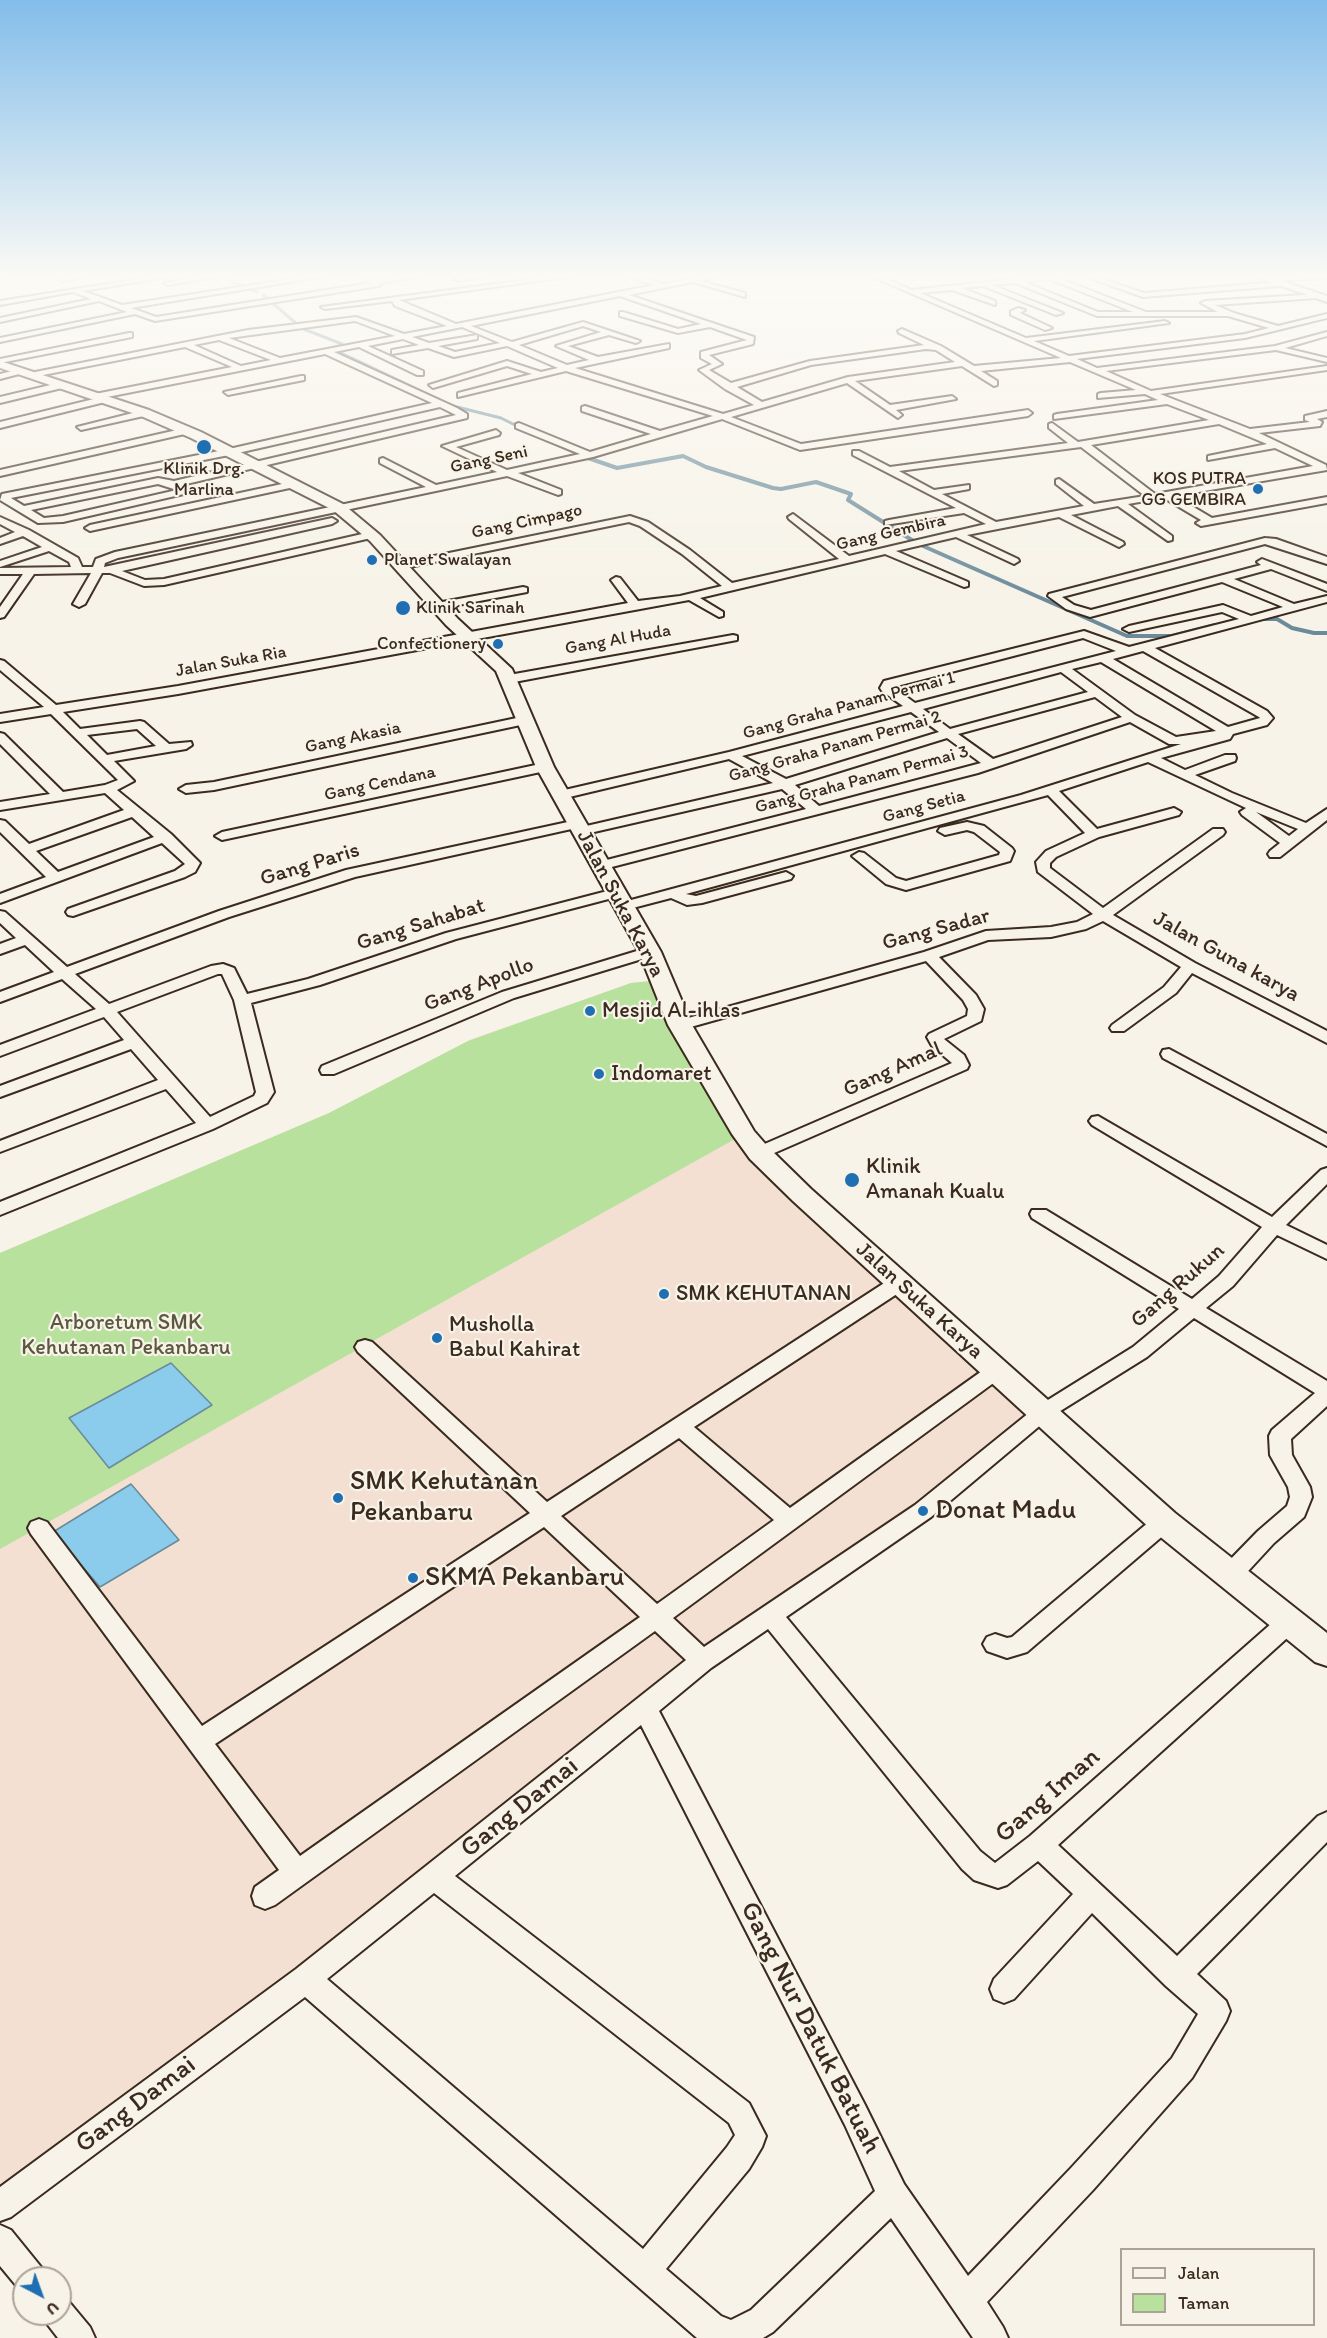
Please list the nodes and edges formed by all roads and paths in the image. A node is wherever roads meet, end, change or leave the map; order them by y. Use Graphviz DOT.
graph roads {
  1 [pos="57,383"];
  2 [pos="166,383"];
  3 [pos="208,383"];
  4 [pos="260,383"];
  5 [pos="394,383"];
  6 [pos="439,383"];
  7 [pos="457,383"];
  8 [pos="501,383"];
  9 [pos="615,383"];
  10 [pos="722,383"];
  11 [pos="741,383"];
  12 [pos="836,383"];
  13 [pos="853,383"];
  14 [pos="1127,383"];
  15 [pos="1214,383"];
  16 [pos="63,385"];
  17 [pos="433,385"];
  18 [pos="728,387"];
  19 [pos="220,388"];
  20 [pos="474,390"];
  21 [pos="1148,392"];
  22 [pos="461,395"];
  23 [pos="1101,396"];
  24 [pos="102,397"];
  25 [pos="952,399"];
  26 [pos="0,400"];
  27 [pos="244,400"];
  28 [pos="1169,401"];
  29 [pos="440,404"];
  30 [pos="759,404"];
  31 [pos="889,408"];
  32 [pos="585,409"];
  33 [pos="145,413"];
  34 [pos="1028,413"];
  35 [pos="1327,414"];
  36 [pos="900,416"];
  37 [pos="724,417"];
  38 [pos="1221,421"];
  39 [pos="0,425"];
  40 [pos="519,426"];
  41 [pos="81,427"];
  42 [pos="186,431"];
  43 [pos="1249,432"];
  44 [pos="496,433"];
  45 [pos="662,435"];
  46 [pos="1080,445"];
  47 [pos="1276,445"];
  48 [pos="229,452"];
  49 [pos="856,453"];
  50 [pos="590,455"];
  51 [pos="1211,458"];
  52 [pos="383,461"];
  53 [pos="255,465"];
  54 [pos="1324,466"];
  55 [pos="148,469"];
  56 [pos="887,470"];
  57 [pos="0,473"];
  58 [pos="508,473"];
  59 [pos="169,482"];
  60 [pos="1059,482"];
  61 [pos="296,484"];
  62 [pos="966,487"];
  63 [pos="435,488"];
  64 [pos="558,492"];
  65 [pos="931,493"];
  66 [pos="1168,496"];
  67 [pos="1156,499"];
  68 [pos="1327,500"];
  69 [pos="1121,504"];
  70 [pos="1094,509"];
  71 [pos="22,510"];
  72 [pos="964,510"];
  73 [pos="344,512"];
  74 [pos="1062,514"];
  75 [pos="794,517"];
  76 [pos="0,520"];
  77 [pos="889,523"];
  78 [pos="995,525"];
  79 [pos="90,528"];
  80 [pos="25,532"];
  81 [pos="957,534"];
  82 [pos="371,535"];
  83 [pos="1168,538"];
  84 [pos="0,541"];
  85 [pos="1119,544"];
  86 [pos="51,547"];
  87 [pos="1231,550"];
  88 [pos="887,551"];
  89 [pos="847,560"];
  90 [pos="1014,561"];
  91 [pos="1327,561"];
  92 [pos="0,564"];
  93 [pos="400,566"];
  94 [pos="1271,566"];
  95 [pos="77,569"];
  96 [pos="31,570"];
  97 [pos="98,570"];
  98 [pos="111,570"];
  99 [pos="0,571"];
  100 [pos="1224,579"];
  101 [pos="616,580"];
  102 [pos="963,584"];
  103 [pos="730,587"];
  104 [pos="1327,588"];
  105 [pos="1185,589"];
  106 [pos="523,590"];
  107 [pos="690,596"];
  108 [pos="1327,599"];
  109 [pos="79,604"];
  110 [pos="635,605"];
  111 [pos="437,606"];
  112 [pos="1223,608"];
  113 [pos="1294,608"];
  114 [pos="719,614"];
  115 [pos="0,615"];
  116 [pos="1249,619"];
  117 [pos="1129,629"];
  118 [pos="468,637"];
  119 [pos="733,638"];
  120 [pos="1145,647"];
  121 [pos="1130,652"];
  122 [pos="1105,658"];
  123 [pos="0,664"];
  124 [pos="1063,668"];
  125 [pos="509,679"];
  126 [pos="1098,693"];
  127 [pos="914,708"];
  128 [pos="54,710"];
  129 [pos="0,718"];
  130 [pos="1131,718"];
  131 [pos="526,720"];
  132 [pos="1227,732"];
  133 [pos="76,733"];
  134 [pos="950,733"];
  135 [pos="0,737"];
  136 [pos="186,745"];
  137 [pos="166,748"];
  138 [pos="731,755"];
  139 [pos="1149,758"];
  140 [pos="1230,758"];
  141 [pos="104,759"];
  142 [pos="991,764"];
  143 [pos="545,767"];
  144 [pos="1183,775"];
  145 [pos="785,784"];
  146 [pos="108,789"];
  147 [pos="186,789"];
  148 [pos="1050,790"];
  149 [pos="58,795"];
  150 [pos="561,795"];
  151 [pos="1227,796"];
  152 [pos="0,806"];
  153 [pos="817,811"];
  154 [pos="133,812"];
  155 [pos="1174,812"];
  156 [pos="1327,813"];
  157 [pos="0,824"];
  158 [pos="579,827"];
  159 [pos="1308,828"];
  160 [pos="1218,832"];
  161 [pos="1094,834"];
  162 [pos="222,836"];
  163 [pos="166,837"];
  164 [pos="1289,843"];
  165 [pos="27,849"];
  166 [pos="1275,854"];
  167 [pos="859,856"];
  168 [pos="600,866"];
  169 [pos="57,879"];
  170 [pos="673,893"];
  171 [pos="0,899"];
  172 [pos="620,900"];
  173 [pos="73,912"];
  174 [pos="0,915"];
  175 [pos="1103,915"];
  176 [pos="27,939"];
  177 [pos="0,949"];
  178 [pos="650,952"];
  179 [pos="929,955"];
  180 [pos="1190,966"];
  181 [pos="64,973"];
  182 [pos="0,997"];
  183 [pos="242,1000"];
  184 [pos="107,1011"];
  185 [pos="680,1025"];
  186 [pos="1118,1028"];
  187 [pos="1327,1038"];
  188 [pos="135,1042"];
  189 [pos="0,1051"];
  190 [pos="1169,1054"];
  191 [pos="328,1071"];
  192 [pos="170,1081"];
  193 [pos="0,1092"];
  194 [pos="1098,1121"];
  195 [pos="207,1125"];
  196 [pos="1327,1142"];
  197 [pos="0,1147"];
  198 [pos="759,1153"];
  199 [pos="1327,1174"];
  200 [pos="0,1209"];
  201 [pos="1039,1214"];
  202 [pos="1274,1226"];
  203 [pos="1327,1253"];
  204 [pos="899,1283"];
  205 [pos="1191,1309"];
  206 [pos="365,1347"];
  207 [pos="996,1371"];
  208 [pos="1327,1393"];
  209 [pos="1042,1413"];
  210 [pos="680,1427"];
  211 [pos="546,1515"];
  212 [pos="790,1521"];
  213 [pos="1164,1522"];
  214 [pos="39,1528"];
  215 [pos="1230,1575"];
  216 [pos="771,1615"];
  217 [pos="657,1617"];
  218 [pos="1288,1623"];
  219 [pos="995,1644"];
  220 [pos="1327,1652"];
  221 [pos="703,1661"];
  222 [pos="645,1708"];
  223 [pos="198,1742"];
  224 [pos="1327,1824"];
  225 [pos="1039,1845"];
  226 [pos="297,1873"];
  227 [pos="434,1876"];
  228 [pos="1092,1893"];
  229 [pos="265,1896"];
  230 [pos="1176,1976"];
  231 [pos="306,1979"];
  232 [pos="1004,1989"];
  233 [pos="893,2194"];
  234 [pos="0,2206"];
  235 [pos="0,2241"];
  236 [pos="20,2266"];
  237 [pos="644,2272"];
  238 [pos="966,2301"];
  239 [pos="69,2326"];
  240 [pos="79,2338"];
  241 [pos="732,2338"];
  242 [pos="992,2338"];
  1 -- 16 [label="main road, Jalan Suka Karya"];
  2 -- 24 [label="street"];
  3 -- 19 [label="street"];
  4 -- 19 [label="street"];
  5 -- 29 [label="street"];
  6 -- 17 [label="street"];
  7 -- 20 [label="street"];
  8 -- 20 [label="street"];
  9 -- 37 [label="street"];
  10 -- 18 [label="street"];
  11 -- 18 [label="street"];
  12 -- 30 [label="street, Gang Seni"];
  13 -- 31 [label="street"];
  14 -- 21 [label="street"];
  15 -- 21 [label="street"];
  16 -- 24 [label="main road, Jalan Suka Karya"];
  16 -- 26 [label="street"];
  18 -- 30 [label="street"];
  19 -- 27 [label="street"];
  20 -- 22 [label="street"];
  21 -- 23 [label="street"];
  21 -- 28 [label="street"];
  24 -- 33 [label="main road, Jalan Suka Karya"];
  24 -- 39 [label="street"];
  25 -- 31 [label="street"];
  28 -- 38 [label="street"];
  28 -- 46 [label="street"];
  29 -- 48 [label="street"];
  29 -- 53 [label="street"];
  30 -- 37 [label="street, Gang Seni"];
  31 -- 36 [label="street"];
  32 -- 45 [label="street"];
  33 -- 41 [label="street"];
  33 -- 42 [label="main road, Jalan Suka Karya"];
  34 -- 37 [label="street"];
  35 -- 43 [label="street"];
  37 -- 45 [label="street, Gang Seni"];
  38 -- 43 [label="street"];
  38 -- 46 [label="street"];
  40 -- 50 [label="street"];
  42 -- 48 [label="main road, Jalan Suka Karya"];
  42 -- 57 [label="street"];
  43 -- 47 [label="street"];
  44 -- 58 [label="street"];
  45 -- 50 [label="street, Gang Seni"];
  46 -- 56 [label="street"];
  46 -- 67 [label="street"];
  47 -- 51 [label="street"];
  47 -- 54 [label="street"];
  48 -- 53 [label="main road, Jalan Suka Karya"];
  48 -- 55 [label="street"];
  49 -- 56 [label="street"];
  50 -- 58 [label="street, Gang Seni"];
  52 -- 63 [label="street"];
  53 -- 59 [label="street"];
  53 -- 61 [label="main road, Jalan Suka Karya"];
  54 -- 66 [label="street, Gang Gembira"];
  55 -- 59 [label="street"];
  55 -- 71 [label="street"];
  56 -- 65 [label="street"];
  58 -- 63 [label="street, Gang Seni"];
  58 -- 64 [label="street"];
  59 -- 71 [label="street"];
  59 -- 71 [label="street"];
  60 -- 70 [label="street"];
  61 -- 73 [label="main road, Jalan Suka Karya"];
  61 -- 79 [label="street"];
  62 -- 65 [label="street"];
  63 -- 73 [label="street, Gang Seni"];
  65 -- 72 [label="street"];
  66 -- 67 [label="street, Gang Gembira"];
  66 -- 68 [label="street"];
  67 -- 69 [label="street, Gang Gembira"];
  69 -- 70 [label="street, Gang Gembira"];
  69 -- 83 [label="street"];
  70 -- 74 [label="street, Gang Gembira"];
  72 -- 77 [label="street"];
  72 -- 78 [label="street"];
  73 -- 82 [label="main road, Jalan Suka Karya"];
  73 -- 97 [label="street, Gang Seni"];
  73 -- 98 [label="street"];
  74 -- 78 [label="street, Gang Gembira"];
  74 -- 85 [label="street"];
  75 -- 89 [label="street"];
  76 -- 80 [label="street"];
  78 -- 81 [label="street, Gang Gembira"];
  80 -- 84 [label="street"];
  80 -- 86 [label="street"];
  81 -- 88 [label="street, Gang Gembira"];
  81 -- 90 [label="street"];
  82 -- 93 [label="main road, Jalan Suka Karya"];
  82 -- 98 [label="street"];
  86 -- 92 [label="street"];
  86 -- 95 [label="street"];
  87 -- 91 [label="street"];
  87 -- 94 [label="street"];
  87 -- 105 [label="street"];
  88 -- 89 [label="street, Gang Gembira"];
  88 -- 102 [label="street"];
  89 -- 103 [label="street, Gang Gembira"];
  93 -- 103 [label="street, Gang Cimpago"];
  93 -- 111 [label="main road, Jalan Suka Karya"];
  94 -- 100 [label="street"];
  94 -- 104 [label="street"];
  95 -- 96 [label="street"];
  95 -- 97 [label="street"];
  96 -- 99 [label="street"];
  96 -- 115 [label="street"];
  97 -- 98 [label="street"];
  97 -- 109 [label="street, Gang Seni"];
  100 -- 105 [label="street"];
  100 -- 113 [label="street"];
  101 -- 110 [label="street"];
  103 -- 107 [label="street, Gang Gembira"];
  105 -- 112 [label="street"];
  106 -- 111 [label="street"];
  107 -- 110 [label="street, Gang Gembira"];
  107 -- 114 [label="street"];
  108 -- 113 [label="street, Gang Graha Panam Permai 1"];
  110 -- 118 [label="street, Gang Gembira"];
  111 -- 118 [label="main road, Jalan Suka Karya"];
  112 -- 116 [label="street"];
  112 -- 117 [label="street"];
  113 -- 116 [label="street, Gang Graha Panam Permai 1"];
  116 -- 120 [label="street, Gang Graha Panam Permai 1"];
  118 -- 125 [label="main road, Jalan Suka Karya"];
  118 -- 128 [label="street, Jalan Suka Ria"];
  119 -- 125 [label="street, Gang Al Huda"];
  120 -- 121 [label="street, Gang Graha Panam Permai 1"];
  120 -- 132 [label="street"];
  121 -- 122 [label="street, Gang Graha Panam Permai 1"];
  121 -- 127 [label="street"];
  122 -- 124 [label="street, Gang Graha Panam Permai 1"];
  122 -- 132 [label="street"];
  123 -- 128 [label="street"];
  124 -- 126 [label="street"];
  124 -- 127 [label="street, Gang Graha Panam Permai 1"];
  125 -- 131 [label="main road, Jalan Suka Karya"];
  126 -- 130 [label="street"];
  126 -- 134 [label="street, Gang Graha Panam Permai 2"];
  127 -- 134 [label="street"];
  127 -- 138 [label="street, Gang Graha Panam Permai 1"];
  128 -- 129 [label="street, Jalan Suka Ria"];
  128 -- 133 [label="street"];
  130 -- 132 [label="street"];
  130 -- 142 [label="street, Gang Graha Panam Permai 3"];
  131 -- 143 [label="main road, Jalan Suka Karya"];
  131 -- 147 [label="street, Gang Akasia"];
  132 -- 139 [label="street, Gang Setia"];
  133 -- 137 [label="street"];
  133 -- 141 [label="street"];
  134 -- 142 [label="street"];
  134 -- 145 [label="street, Gang Graha Panam Permai 2"];
  135 -- 149 [label="street"];
  136 -- 137 [label="street"];
  137 -- 141 [label="street"];
  138 -- 145 [label="street"];
  138 -- 150 [label="street, Gang Graha Panam Permai 1"];
  139 -- 144 [label="street"];
  139 -- 148 [label="street, Gang Setia"];
  140 -- 144 [label="street"];
  141 -- 146 [label="street"];
  142 -- 153 [label="street, Gang Graha Panam Permai 3"];
  143 -- 150 [label="main road, Jalan Suka Karya"];
  143 -- 162 [label="street, Gang Cendana"];
  144 -- 151 [label="street"];
  145 -- 153 [label="street"];
  145 -- 158 [label="street, Gang Graha Panam Permai 2"];
  146 -- 149 [label="street"];
  146 -- 154 [label="street"];
  148 -- 161 [label="street"];
  148 -- 170 [label="street, Gang Setia"];
  149 -- 152 [label="street"];
  150 -- 158 [label="main road, Jalan Suka Karya"];
  151 -- 159 [label="street"];
  151 -- 164 [label="street"];
  153 -- 168 [label="street, Gang Graha Panam Permai 3"];
  154 -- 163 [label="street"];
  154 -- 165 [label="street"];
  155 -- 161 [label="street"];
  156 -- 159 [label="street"];
  157 -- 165 [label="street"];
  158 -- 168 [label="main road, Jalan Suka Karya"];
  158 -- 181 [label="street, Gang Paris"];
  159 -- 164 [label="street"];
  160 -- 175 [label="street, Gang Sadar"];
  161 -- 175 [label="street, Jalan Guna karya"];
  163 -- 169 [label="street"];
  163 -- 173 [label="street"];
  164 -- 166 [label="street"];
  165 -- 169 [label="street"];
  167 -- 167 [label="street"];
  167 -- 170 [label="street"];
  168 -- 172 [label="main road, Jalan Suka Karya"];
  169 -- 171 [label="street"];
  170 -- 172 [label="street, Gang Setia"];
  172 -- 178 [label="main road, Jalan Suka Karya"];
  172 -- 183 [label="street, Gang Sahabat"];
  174 -- 176 [label="street"];
  175 -- 179 [label="street, Gang Sadar"];
  175 -- 180 [label="street, Jalan Guna karya"];
  176 -- 177 [label="street"];
  176 -- 181 [label="street"];
  178 -- 185 [label="main road, Jalan Suka Karya"];
  178 -- 191 [label="street, Gang Apollo"];
  179 -- 185 [label="street, Gang Sadar"];
  179 -- 198 [label="street, Gang Amal"];
  180 -- 186 [label="street"];
  180 -- 187 [label="street, Jalan Guna karya"];
  181 -- 182 [label="street, Gang Paris"];
  181 -- 184 [label="street"];
  183 -- 184 [label="street"];
  183 -- 195 [label="street"];
  184 -- 188 [label="street"];
  184 -- 189 [label="street"];
  185 -- 198 [label="main road, Jalan Suka Karya"];
  188 -- 192 [label="street"];
  188 -- 193 [label="street"];
  190 -- 196 [label="street"];
  192 -- 195 [label="street"];
  192 -- 197 [label="street"];
  194 -- 202 [label="street"];
  195 -- 200 [label="street"];
  198 -- 204 [label="main road, Jalan Suka Karya"];
  199 -- 202 [label="street, Gang Rukun"];
  201 -- 205 [label="street"];
  202 -- 203 [label="street"];
  202 -- 205 [label="street, Gang Rukun"];
  204 -- 207 [label="main road, Jalan Suka Karya"];
  204 -- 210 [label="street"];
  205 -- 208 [label="street"];
  205 -- 209 [label="street, Gang Rukun"];
  206 -- 211 [label="street"];
  207 -- 209 [label="main road, Jalan Suka Karya"];
  207 -- 212 [label="street"];
  208 -- 215 [label="street"];
  209 -- 213 [label="main road, Jalan Suka Karya"];
  209 -- 216 [label="street, Gang Damai"];
  210 -- 211 [label="street"];
  210 -- 212 [label="street"];
  211 -- 217 [label="street"];
  211 -- 223 [label="street"];
  212 -- 217 [label="street"];
  213 -- 215 [label="main road, Jalan Suka Karya"];
  213 -- 219 [label="street"];
  214 -- 223 [label="street"];
  215 -- 218 [label="main road, Jalan Suka Karya"];
  216 -- 221 [label="street, Gang Damai"];
  216 -- 225 [label="street, Gang Iman"];
  217 -- 221 [label="street"];
  217 -- 226 [label="street"];
  218 -- 220 [label="main road, Jalan Suka Karya"];
  218 -- 225 [label="street, Gang Iman"];
  221 -- 222 [label="street, Gang Damai"];
  222 -- 227 [label="street, Gang Damai"];
  222 -- 233 [label="street, Gang Nur Datuk Batuah"];
  223 -- 226 [label="street"];
  224 -- 230 [label="street"];
  225 -- 228 [label="street"];
  226 -- 229 [label="street"];
  227 -- 231 [label="street, Gang Damai"];
  227 -- 237 [label="street"];
  228 -- 230 [label="street"];
  228 -- 232 [label="street"];
  230 -- 238 [label="street"];
  231 -- 234 [label="street, Gang Damai"];
  231 -- 237 [label="street"];
  233 -- 238 [label="street, Gang Nur Datuk Batuah"];
  233 -- 241 [label="street"];
  235 -- 236 [label="street"];
  237 -- 241 [label="street"];
  238 -- 242 [label="street, Gang Nur Datuk Batuah"];
  239 -- 240 [label="street"];
}
